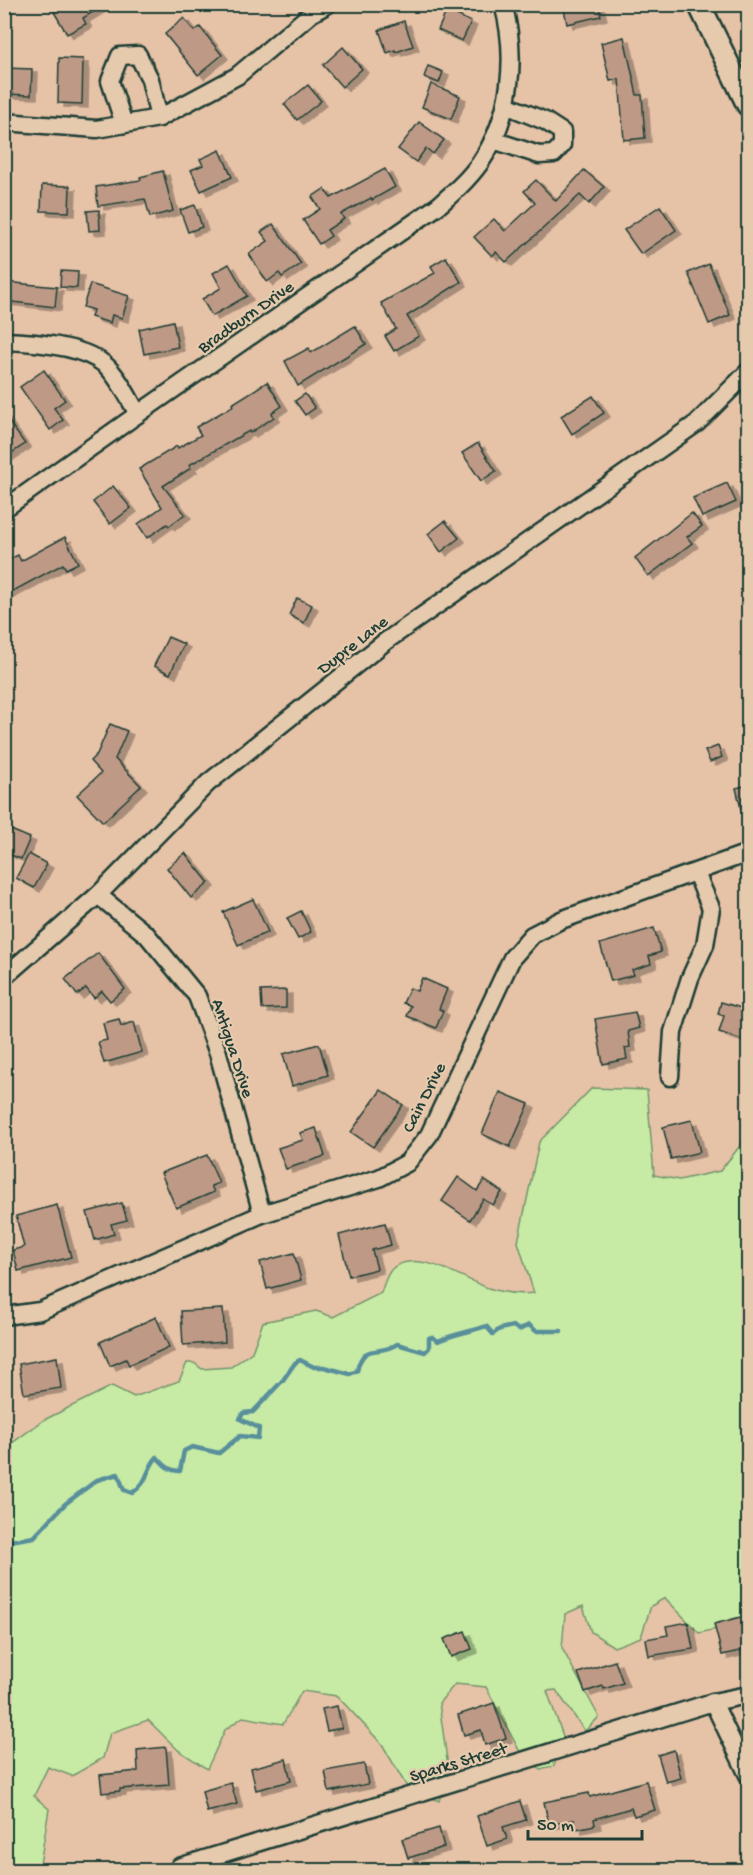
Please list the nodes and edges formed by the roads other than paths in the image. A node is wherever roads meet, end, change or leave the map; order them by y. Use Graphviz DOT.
graph roads {
  1 [pos="328,4"];
  2 [pos="503,4"];
  3 [pos="699,4"];
  4 [pos="506,105"];
  5 [pos="748,105"];
  6 [pos="159,118"];
  7 [pos="4,122"];
  8 [pos="124,124"];
  9 [pos="493,140"];
  10 [pos="4,341"];
  11 [pos="748,372"];
  12 [pos="138,414"];
  13 [pos="4,509"];
  14 [pos="748,853"];
  15 [pos="696,873"];
  16 [pos="98,895"];
  17 [pos="5,977"];
  18 [pos="670,1077"];
  19 [pos="262,1214"];
  20 [pos="4,1316"];
  21 [pos="748,1695"];
  22 [pos="713,1702"];
  23 [pos="748,1775"];
  24 [pos="179,1867"];
  1 -- 6 [label="street"];
  2 -- 4 [label="street, Bradburn Drive"];
  3 -- 5 [label="main road"];
  4 -- 9 [label="street, Bradburn Drive"];
  4 -- 9 [label="street"];
  6 -- 8 [label="street"];
  6 -- 8 [label="street"];
  7 -- 8 [label="street"];
  9 -- 12 [label="street, Bradburn Drive"];
  10 -- 12 [label="street"];
  11 -- 16 [label="street, Dupre Lane"];
  12 -- 13 [label="street, Bradburn Drive"];
  14 -- 15 [label="street, Cain Drive"];
  15 -- 18 [label="street"];
  15 -- 19 [label="street, Cain Drive"];
  16 -- 17 [label="street, Dupre Lane"];
  16 -- 19 [label="street, Antigua Drive"];
  19 -- 20 [label="street, Cain Drive"];
  21 -- 22 [label="street, Sparks Street"];
  22 -- 23 [label="street"];
  22 -- 24 [label="street, Sparks Street"];
}
